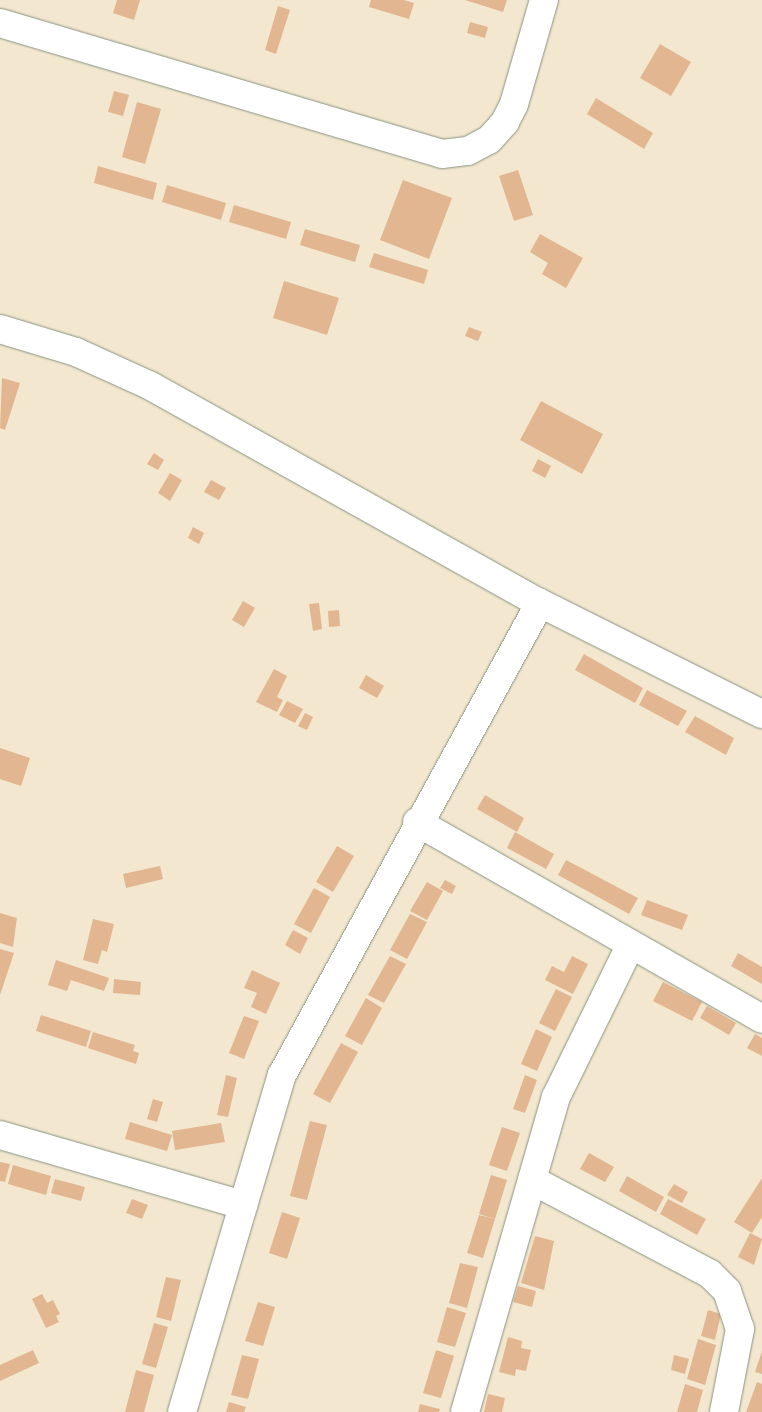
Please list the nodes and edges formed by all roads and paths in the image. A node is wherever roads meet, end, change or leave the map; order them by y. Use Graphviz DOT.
graph roads {
  1 [pos="544,0"];
  2 [pos="0,23"];
  3 [pos="0,329"];
  4 [pos="540,603"];
  5 [pos="762,714"];
  6 [pos="417,822"];
  7 [pos="630,946"];
  8 [pos="762,1019"];
  9 [pos="0,1135"];
  10 [pos="532,1180"];
  11 [pos="243,1205"];
  12 [pos="182,1412"];
  13 [pos="465,1412"];
  14 [pos="724,1412"];
  1 -- 2 [label="street"];
  3 -- 4 [label="street"];
  4 -- 5 [label="street"];
  4 -- 6 [label="street"];
  6 -- 7 [label="street"];
  6 -- 11 [label="street"];
  7 -- 8 [label="street"];
  7 -- 10 [label="street"];
  9 -- 11 [label="street"];
  10 -- 13 [label="street"];
  10 -- 14 [label="street"];
  11 -- 12 [label="street"];
}
